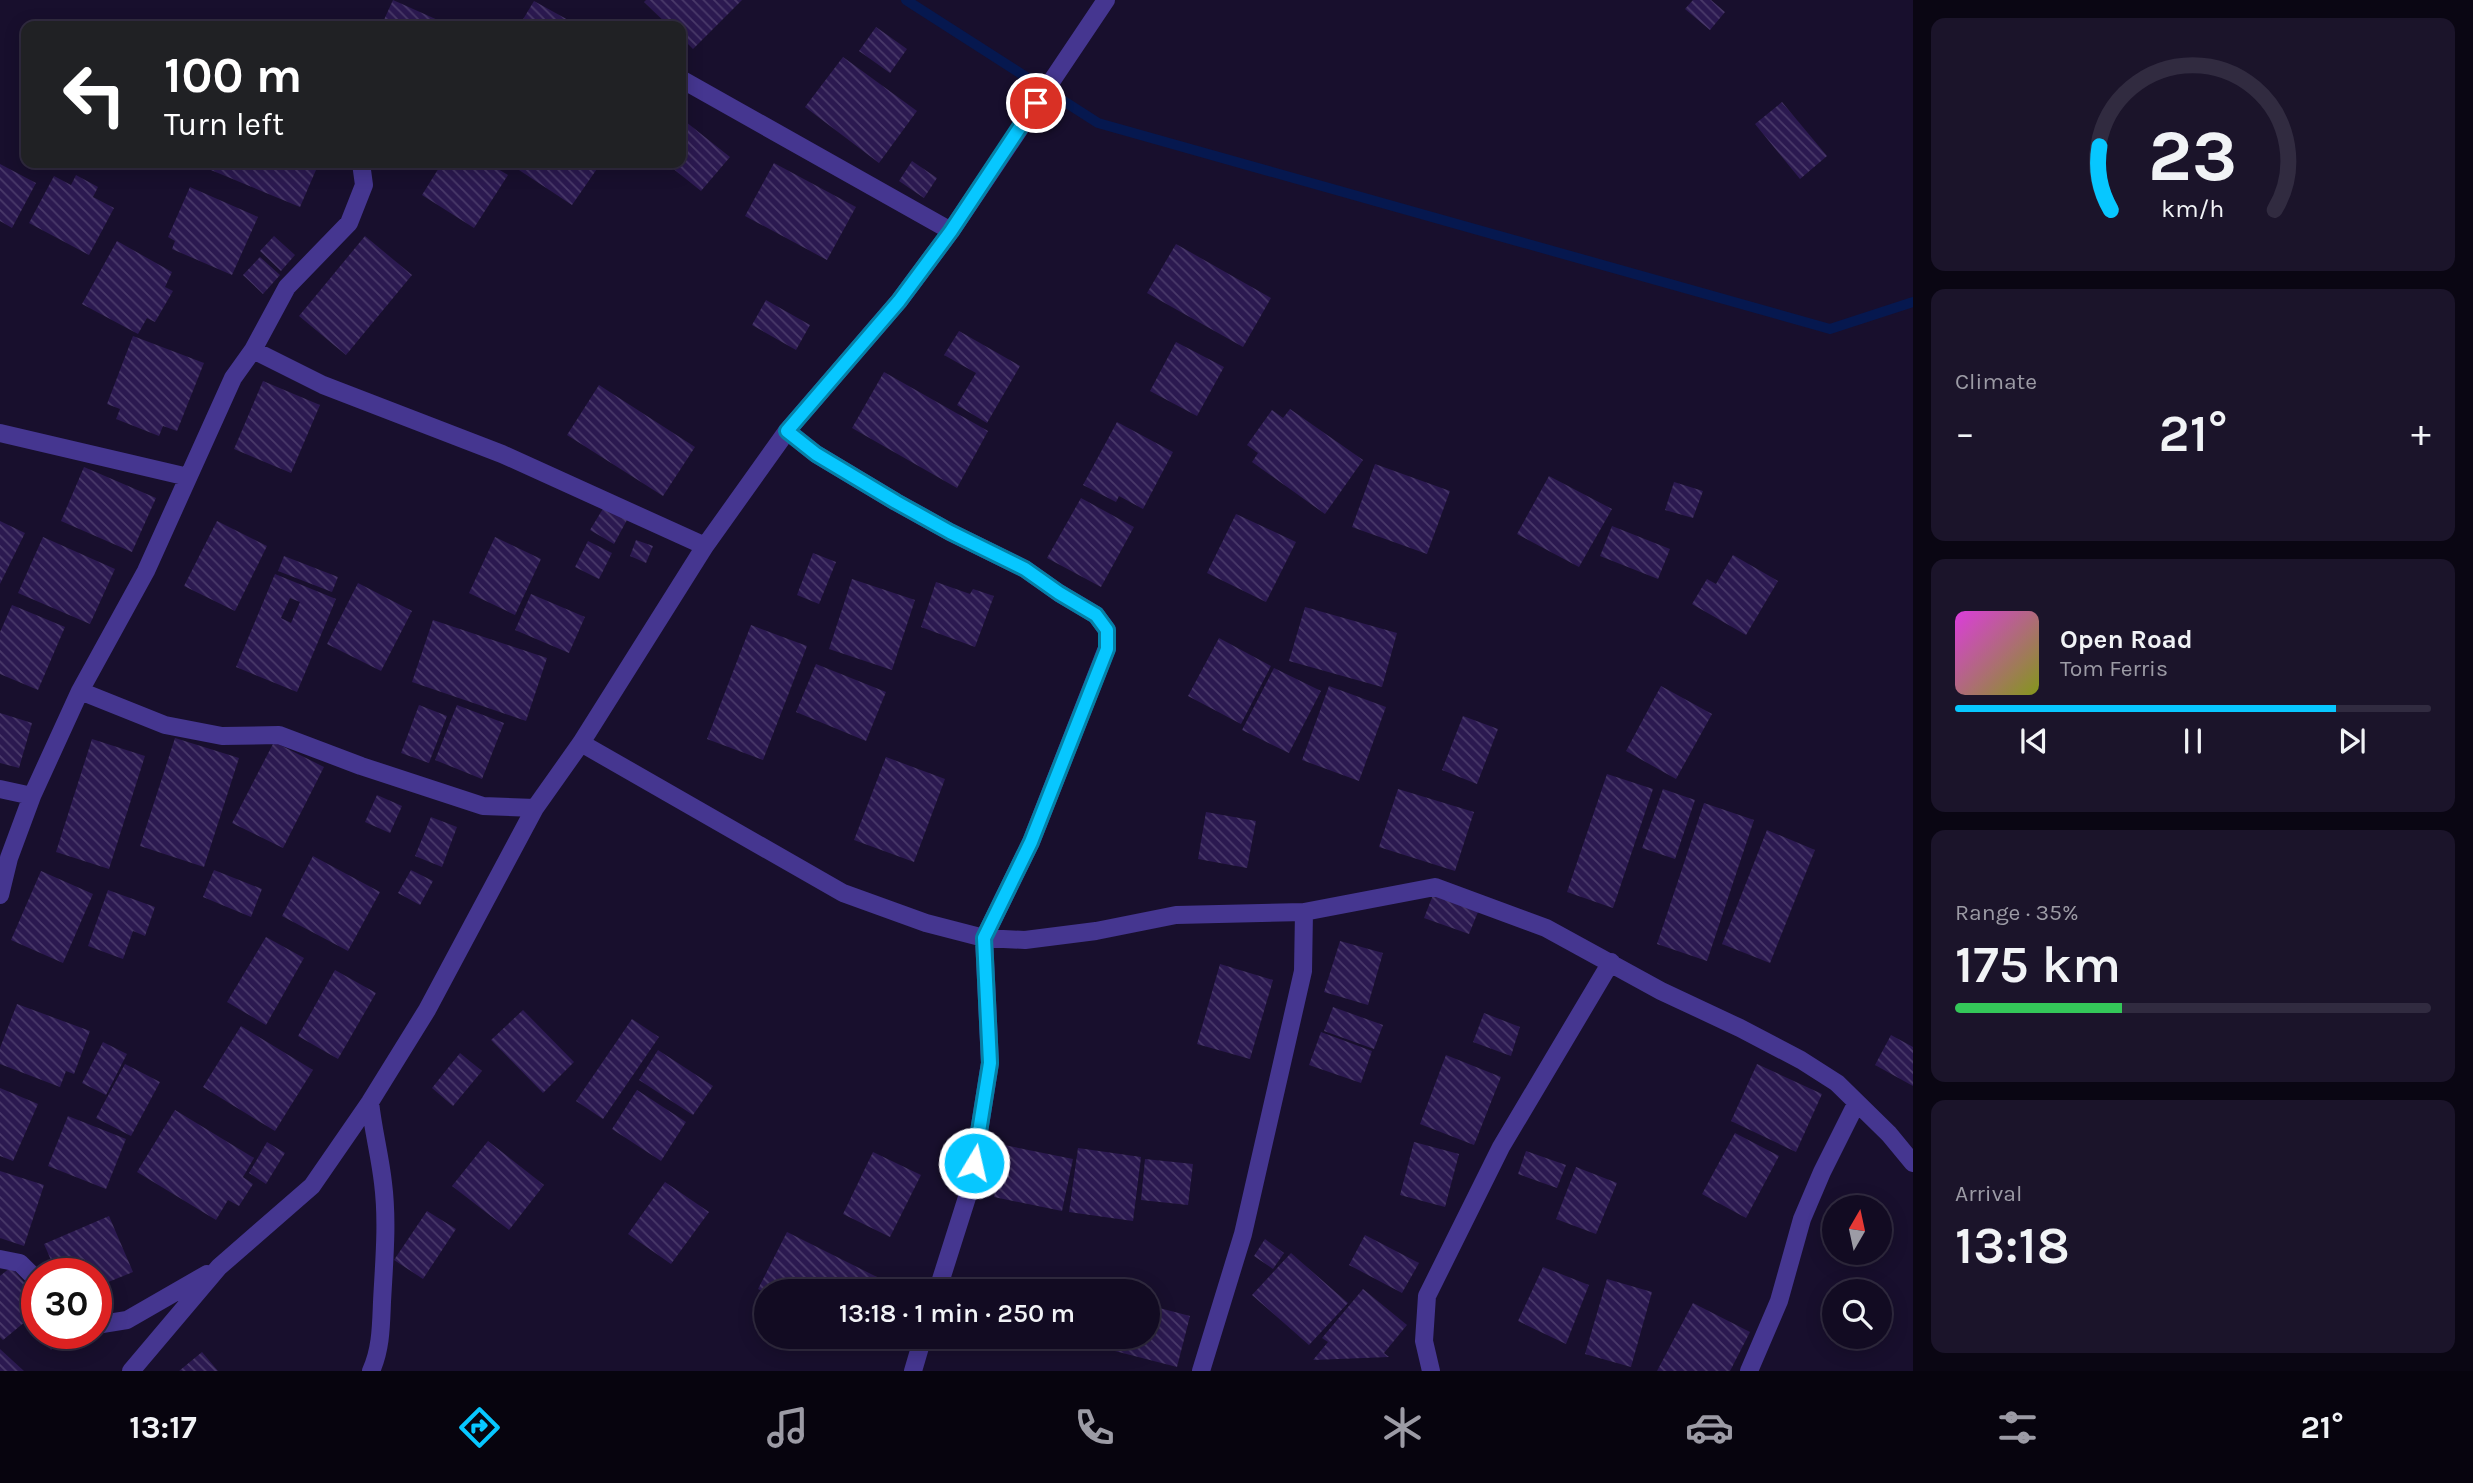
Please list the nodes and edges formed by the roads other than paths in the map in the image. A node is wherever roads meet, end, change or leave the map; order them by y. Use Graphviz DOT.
graph roads {
  1 [pos="1106,0"];
  2 [pos="686,82"];
  3 [pos="362,168"];
  4 [pos="951,231"];
  5 [pos="253,350"];
  6 [pos="787,431"];
  7 [pos="0,433"];
  8 [pos="188,477"];
  9 [pos="705,546"];
  10 [pos="80,691"];
  11 [pos="581,743"];
  12 [pos="0,789"];
  13 [pos="32,796"];
  14 [pos="535,808"];
  15 [pos="0,895"];
  16 [pos="1304,912"];
  17 [pos="984,938"];
  18 [pos="1611,962"];
  19 [pos="370,1102"];
  20 [pos="1856,1104"];
  21 [pos="1913,1163"];
  22 [pos="0,1259"];
  23 [pos="21,1264"];
  24 [pos="219,1267"];
  25 [pos="941,1279"];
  26 [pos="112,1322"];
  27 [pos="919,1349"];
  28 [pos="131,1371"];
  29 [pos="371,1371"];
  30 [pos="912,1371"];
  31 [pos="1201,1371"];
  32 [pos="1431,1371"];
  33 [pos="1749,1371"];
  1 -- 4 [label="street"];
  2 -- 4 [label="street"];
  3 -- 5 [label="street"];
  4 -- 6 [label="street"];
  5 -- 8 [label="street"];
  5 -- 9 [label="street"];
  6 -- 9 [label="street"];
  6 -- 17 [label="street"];
  7 -- 8 [label="street"];
  8 -- 10 [label="street"];
  9 -- 11 [label="street"];
  10 -- 13 [label="street"];
  10 -- 14 [label="street"];
  11 -- 14 [label="street"];
  11 -- 17 [label="street"];
  12 -- 13 [label="street"];
  13 -- 15 [label="street"];
  14 -- 19 [label="street"];
  16 -- 17 [label="street"];
  16 -- 18 [label="street"];
  16 -- 31 [label="street"];
  17 -- 25 [label="street"];
  18 -- 20 [label="street"];
  18 -- 32 [label="street"];
  19 -- 24 [label="street"];
  19 -- 29 [label="street"];
  20 -- 21 [label="street"];
  20 -- 33 [label="street"];
  22 -- 23 [label="street"];
  24 -- 26 [label="street"];
  24 -- 28 [label="street"];
  27 -- 30 [label="street"];
}
